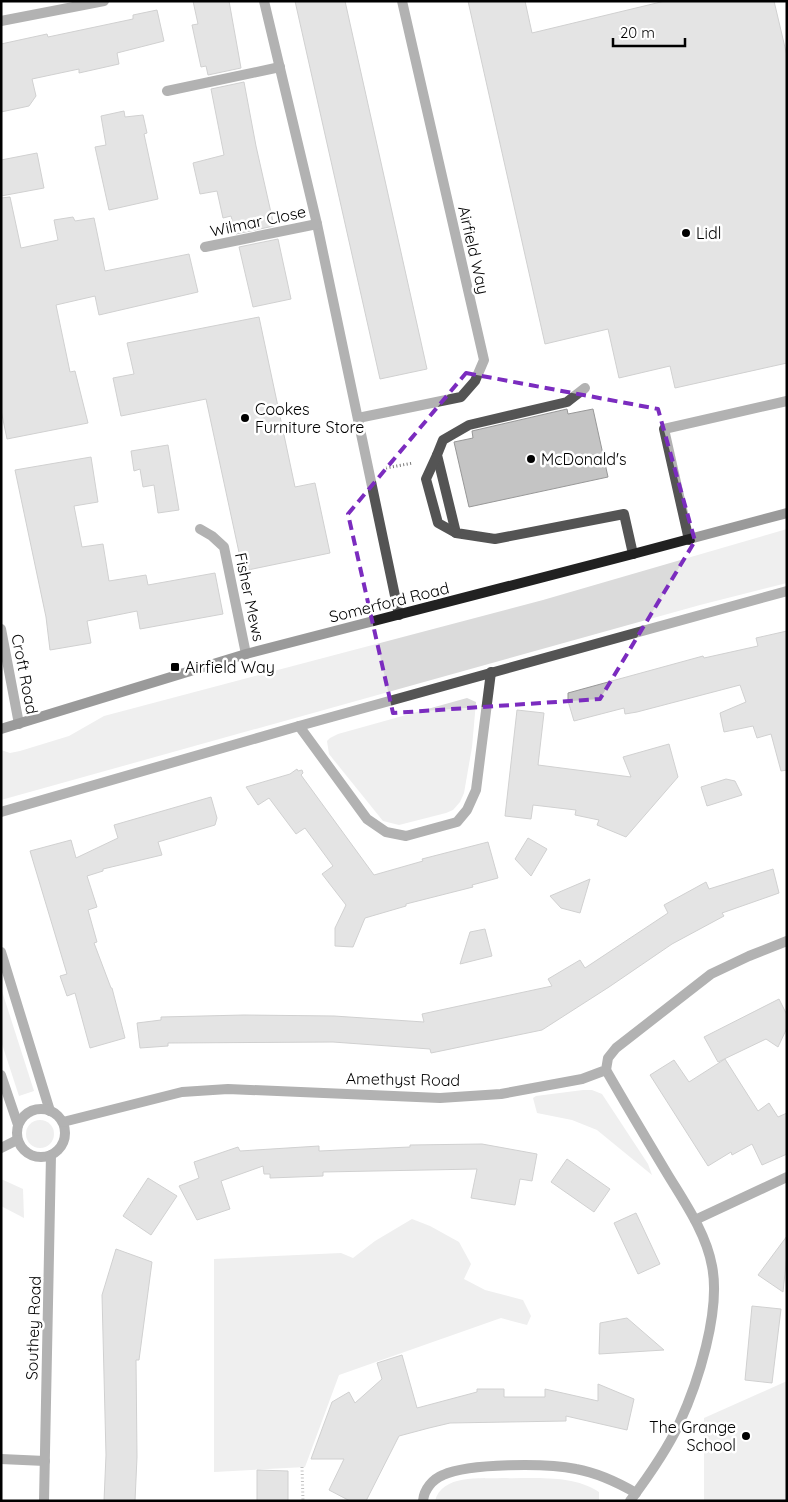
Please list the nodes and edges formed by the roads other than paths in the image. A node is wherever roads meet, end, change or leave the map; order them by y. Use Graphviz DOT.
graph roads {
  1 [pos="104,1"];
  2 [pos="264,1"];
  3 [pos="402,1"];
  4 [pos="1,21"];
  5 [pos="280,67"];
  6 [pos="167,91"];
  7 [pos="318,224"];
  8 [pos="205,247"];
  9 [pos="585,388"];
  10 [pos="787,401"];
  11 [pos="358,418"];
  12 [pos="437,455"];
  13 [pos="787,513"];
  14 [pos="200,529"];
  15 [pos="456,533"];
  16 [pos="689,540"];
  17 [pos="633,554"];
  18 [pos="787,591"];
  19 [pos="399,615"];
  20 [pos="1,628"];
  21 [pos="246,654"];
  22 [pos="491,672"];
  23 [pos="19,724"];
  24 [pos="299,726"];
  25 [pos="1,729"];
  26 [pos="1,812"];
  27 [pos="787,941"];
  28 [pos="1,952"];
  29 [pos="606,1070"];
  30 [pos="1,1075"];
  31 [pos="50,1111"];
  32 [pos="63,1122"];
  33 [pos="18,1125"];
  34 [pos="17,1140"];
  35 [pos="1,1148"];
  36 [pos="51,1155"];
  37 [pos="787,1177"];
  38 [pos="695,1220"];
  39 [pos="1,1459"];
  40 [pos="45,1461"];
  41 [pos="633,1497"];
  42 [pos="44,1501"];
  43 [pos="423,1501"];
  1 -- 4 [label="street"];
  2 -- 5 [label="street"];
  3 -- 11 [label="street, Airfield Way"];
  5 -- 6 [label="street"];
  5 -- 7 [label="street"];
  7 -- 8 [label="street, Wilmar Close"];
  7 -- 11 [label="street"];
  9 -- 12 [label="street"];
  10 -- 16 [label="street"];
  11 -- 19 [label="street"];
  12 -- 15 [label="street"];
  12 -- 15 [label="street"];
  13 -- 16 [label="main road, Somerford Road"];
  14 -- 21 [label="street, Fisher Mews"];
  15 -- 17 [label="street"];
  16 -- 17 [label="main road, Somerford Road"];
  17 -- 19 [label="main road, Somerford Road"];
  18 -- 22 [label="street"];
  19 -- 21 [label="main road, Somerford Road"];
  20 -- 23 [label="street, Croft Road"];
  21 -- 23 [label="main road, Somerford Road"];
  22 -- 24 [label="street"];
  22 -- 24 [label="street"];
  23 -- 25 [label="main road, Somerford Road"];
  24 -- 26 [label="street"];
  27 -- 29 [label="street"];
  28 -- 31 [label="street"];
  29 -- 32 [label="street, Amethyst Road"];
  29 -- 38 [label="street"];
  30 -- 33 [label="street"];
  31 -- 32 [label="street"];
  31 -- 33 [label="street"];
  32 -- 36 [label="street"];
  33 -- 34 [label="street"];
  34 -- 35 [label="street"];
  34 -- 36 [label="street"];
  36 -- 40 [label="street, Southey Road"];
  37 -- 38 [label="street"];
  38 -- 41 [label="street"];
  39 -- 40 [label="street"];
  40 -- 42 [label="street, Southey Road"];
  41 -- 43 [label="street"];
}
